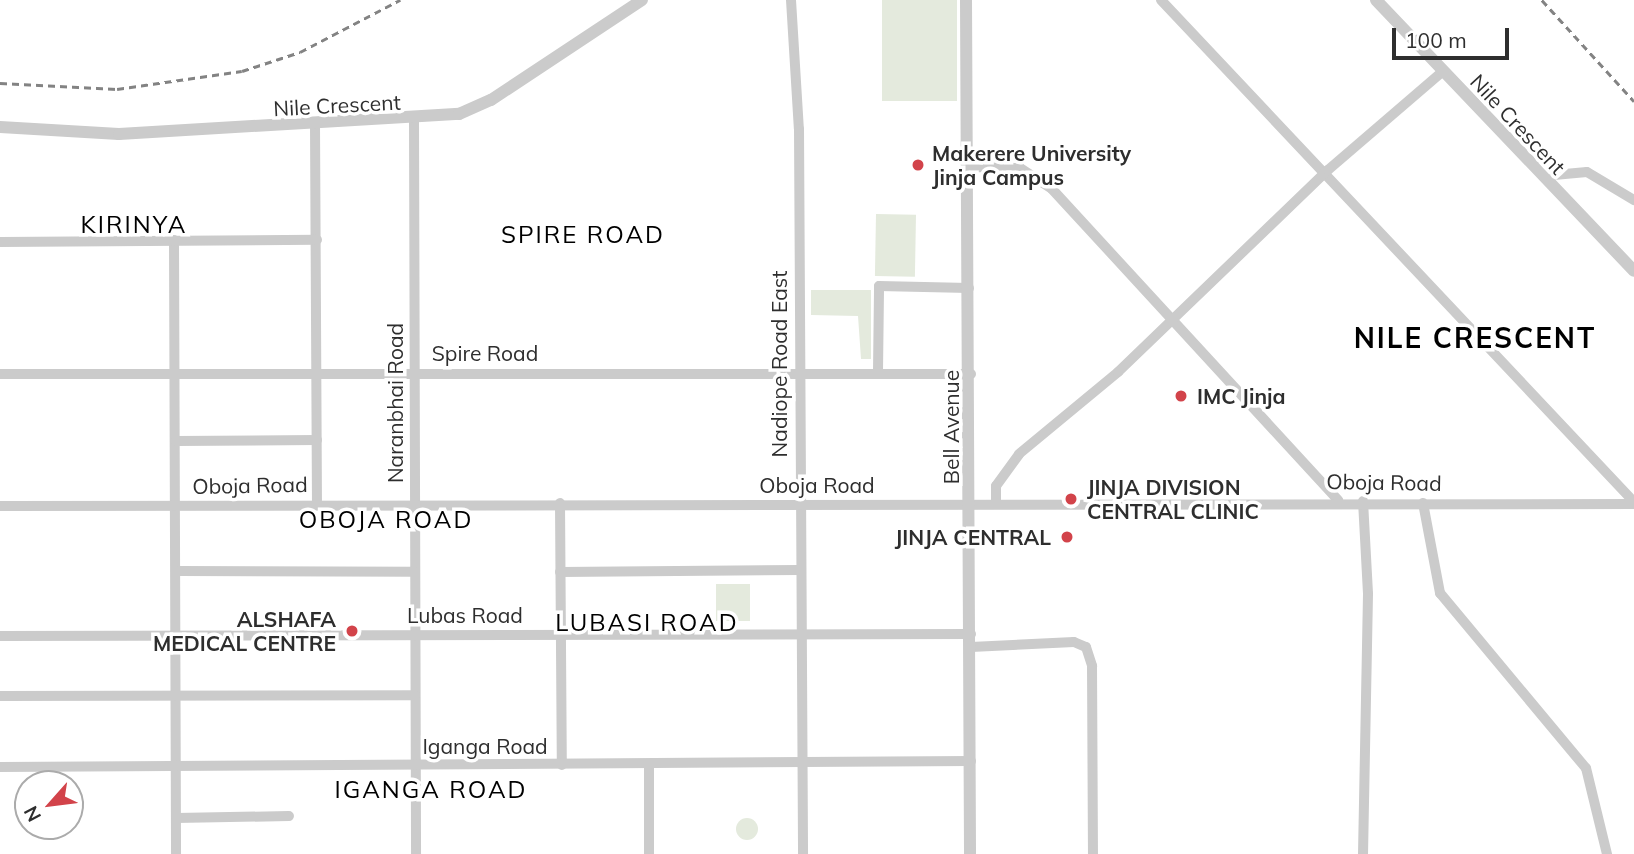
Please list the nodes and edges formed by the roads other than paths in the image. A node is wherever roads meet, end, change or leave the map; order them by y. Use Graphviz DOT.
graph roads {
  1 [pos="642,0"];
  2 [pos="791,0"];
  3 [pos="966,0"];
  4 [pos="1161,0"];
  5 [pos="1376,0"];
  6 [pos="1442,72"];
  7 [pos="414,120"];
  8 [pos="315,125"];
  9 [pos="0,127"];
  10 [pos="966,167"];
  11 [pos="1328,170"];
  12 [pos="1543,176"];
  13 [pos="1634,200"];
  14 [pos="174,240"];
  15 [pos="317,240"];
  16 [pos="0,242"];
  17 [pos="1634,271"];
  18 [pos="969,288"];
  19 [pos="1174,317"];
  20 [pos="799,372"];
  21 [pos="878,372"];
  22 [pos="175,373"];
  23 [pos="414,373"];
  24 [pos="0,374"];
  25 [pos="317,374"];
  26 [pos="971,374"];
  27 [pos="317,440"];
  28 [pos="176,441"];
  29 [pos="1338,500"];
  30 [pos="1363,501"];
  31 [pos="414,502"];
  32 [pos="996,502"];
  33 [pos="1423,502"];
  34 [pos="317,503"];
  35 [pos="560,503"];
  36 [pos="970,503"];
  37 [pos="1634,503"];
  38 [pos="799,505"];
  39 [pos="0,506"];
  40 [pos="176,506"];
  41 [pos="800,570"];
  42 [pos="178,571"];
  43 [pos="414,572"];
  44 [pos="561,572"];
  45 [pos="177,634"];
  46 [pos="0,635"];
  47 [pos="414,635"];
  48 [pos="561,635"];
  49 [pos="801,635"];
  50 [pos="971,640"];
  51 [pos="415,695"];
  52 [pos="0,696"];
  53 [pos="176,697"];
  54 [pos="971,761"];
  55 [pos="800,763"];
  56 [pos="175,764"];
  57 [pos="562,765"];
  58 [pos="0,766"];
  59 [pos="415,766"];
  60 [pos="649,766"];
  61 [pos="289,816"];
  62 [pos="176,818"];
  63 [pos="176,854"];
  64 [pos="416,854"];
  65 [pos="649,854"];
  66 [pos="803,854"];
  67 [pos="970,854"];
  68 [pos="1093,854"];
  69 [pos="1363,854"];
  70 [pos="1607,854"];
  1 -- 7 [label="street, Nile Crescent"];
  2 -- 20 [label="street, Nadiope Road East"];
  3 -- 10 [label="street, Bell Avenue"];
  4 -- 11 [label="street"];
  5 -- 6 [label="street, Nile Crescent"];
  6 -- 11 [label="street"];
  6 -- 12 [label="street, Nile Crescent"];
  7 -- 8 [label="street, Nile Crescent"];
  7 -- 23 [label="street, Naranbhai Road"];
  8 -- 9 [label="street, Nile Crescent"];
  8 -- 15 [label="street"];
  10 -- 18 [label="street, Bell Avenue"];
  10 -- 19 [label="street"];
  11 -- 19 [label="street"];
  11 -- 37 [label="street"];
  12 -- 13 [label="street"];
  12 -- 17 [label="street, Nile Crescent"];
  14 -- 15 [label="street"];
  14 -- 16 [label="street"];
  14 -- 22 [label="street"];
  15 -- 25 [label="street"];
  18 -- 21 [label="street"];
  18 -- 26 [label="street, Bell Avenue"];
  19 -- 29 [label="street"];
  19 -- 32 [label="street"];
  20 -- 21 [label="street, Spire Road"];
  20 -- 23 [label="street, Spire Road"];
  20 -- 38 [label="street, Nadiope Road East"];
  21 -- 26 [label="street, Spire Road"];
  22 -- 24 [label="street, Spire Road"];
  22 -- 25 [label="street, Spire Road"];
  22 -- 28 [label="street"];
  23 -- 25 [label="street, Spire Road"];
  23 -- 31 [label="street, Naranbhai Road"];
  25 -- 27 [label="street"];
  26 -- 36 [label="street, Bell Avenue"];
  27 -- 28 [label="street"];
  27 -- 34 [label="street"];
  28 -- 40 [label="street"];
  29 -- 30 [label="street, Oboja Road"];
  29 -- 32 [label="street, Oboja Road"];
  30 -- 33 [label="street, Oboja Road"];
  30 -- 69 [label="street"];
  31 -- 34 [label="street, Oboja Road"];
  31 -- 35 [label="street, Oboja Road"];
  31 -- 43 [label="street, Naranbhai Road"];
  32 -- 36 [label="street, Oboja Road"];
  33 -- 37 [label="street, Oboja Road"];
  33 -- 70 [label="street"];
  34 -- 40 [label="street, Oboja Road"];
  35 -- 38 [label="street, Oboja Road"];
  35 -- 44 [label="street"];
  36 -- 38 [label="street, Oboja Road"];
  36 -- 50 [label="street, Bell Avenue"];
  38 -- 41 [label="street, Nadiope Road East"];
  39 -- 40 [label="street, Oboja Road"];
  40 -- 42 [label="street"];
  41 -- 44 [label="street"];
  41 -- 49 [label="street, Nadiope Road East"];
  42 -- 43 [label="street"];
  42 -- 45 [label="street"];
  43 -- 47 [label="street, Naranbhai Road"];
  44 -- 48 [label="street"];
  45 -- 46 [label="street, Lubas Road"];
  45 -- 47 [label="street, Lubas Road"];
  45 -- 53 [label="street"];
  47 -- 48 [label="street, Lubas Road"];
  47 -- 51 [label="street, Naranbhai Road"];
  48 -- 49 [label="street, Lubas Road"];
  48 -- 57 [label="street"];
  49 -- 50 [label="street, Lubas Road"];
  49 -- 55 [label="street, Nadiope Road East"];
  50 -- 54 [label="street, Bell Avenue"];
  50 -- 68 [label="street, Lubas Road"];
  51 -- 53 [label="street"];
  51 -- 59 [label="street, Naranbhai Road"];
  52 -- 53 [label="street"];
  53 -- 56 [label="street"];
  54 -- 55 [label="street, Iganga Road"];
  54 -- 67 [label="street, Bell Avenue"];
  55 -- 60 [label="street, Iganga Road"];
  55 -- 66 [label="street, Nadiope Road East"];
  56 -- 58 [label="street, Iganga Road"];
  56 -- 59 [label="street, Iganga Road"];
  56 -- 62 [label="street"];
  57 -- 59 [label="street, Iganga Road"];
  57 -- 60 [label="street, Iganga Road"];
  59 -- 64 [label="street, Naranbhai Road"];
  60 -- 65 [label="street"];
  61 -- 62 [label="street"];
  62 -- 63 [label="street"];
}
